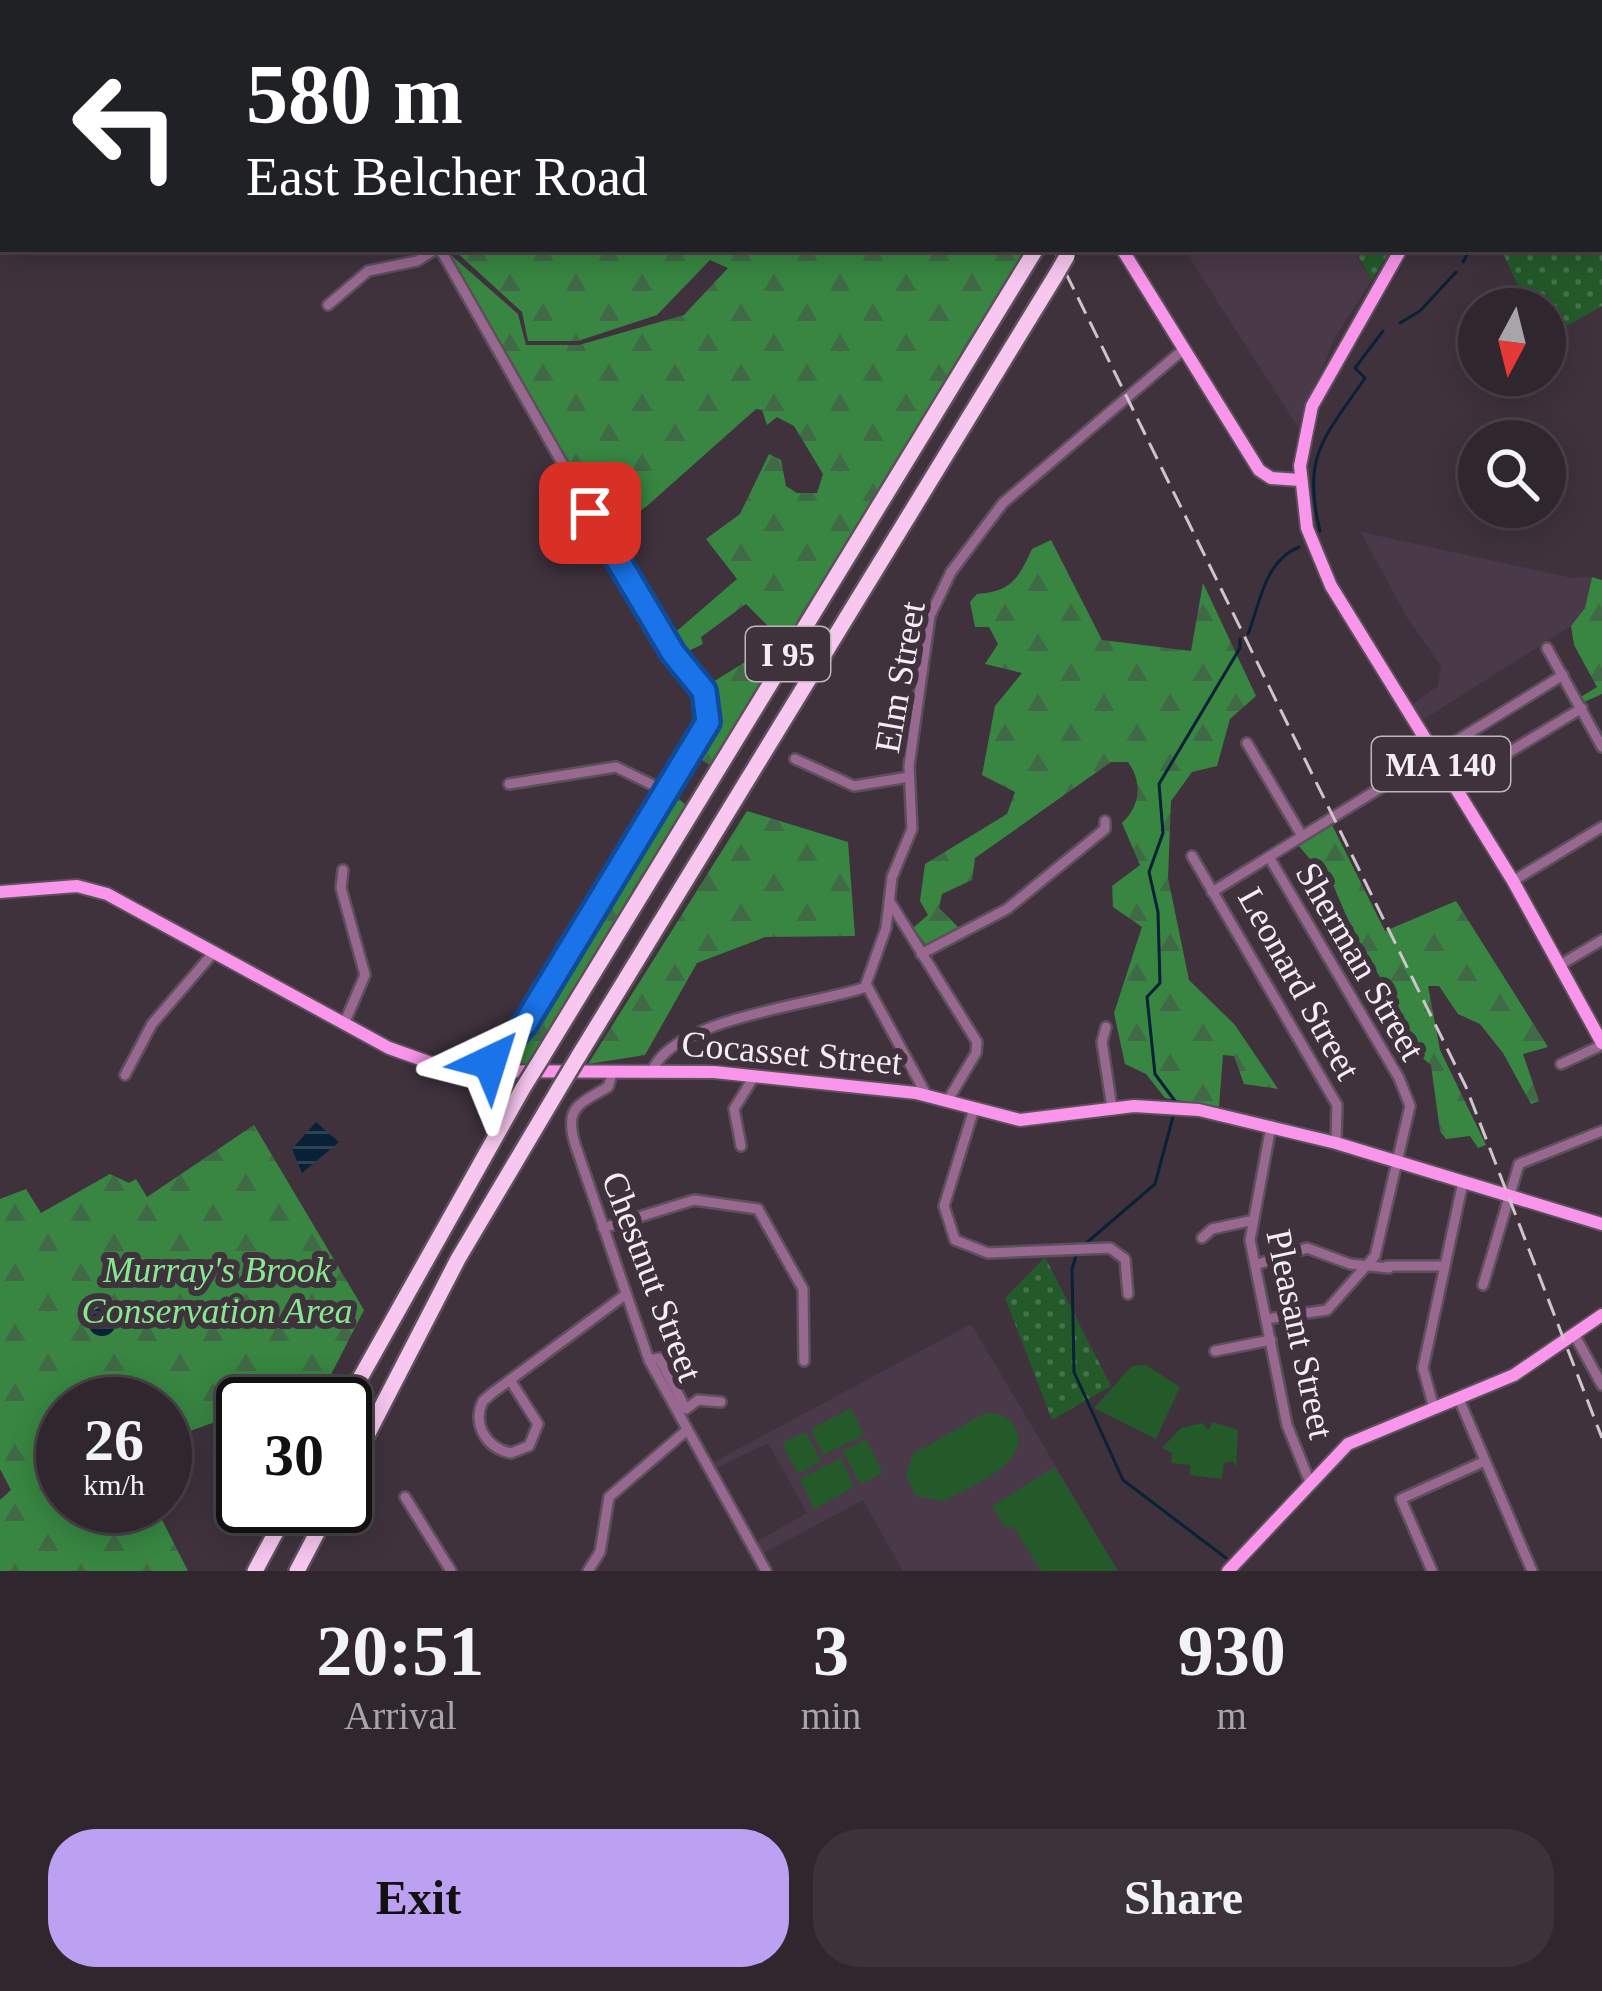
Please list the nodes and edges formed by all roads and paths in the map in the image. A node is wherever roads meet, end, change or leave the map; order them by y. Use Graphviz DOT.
graph roads {
  1 [pos="433,252"];
  2 [pos="440,252"];
  3 [pos="1034,252"];
  4 [pos="1124,252"];
  5 [pos="1399,252"];
  6 [pos="1070,253"];
  7 [pos="328,305"];
  8 [pos="1184,349"];
  9 [pos="1300,480"];
  10 [pos="1547,648"];
  11 [pos="1564,675"];
  12 [pos="1582,708"];
  13 [pos="1246,742"];
  14 [pos="1602,747"];
  15 [pos="1434,753"];
  16 [pos="795,759"];
  17 [pos="909,777"];
  18 [pos="509,784"];
  19 [pos="1455,785"];
  20 [pos="667,792"];
  21 [pos="1105,820"];
  22 [pos="1602,827"];
  23 [pos="1302,836"];
  24 [pos="1192,856"];
  25 [pos="1269,857"];
  26 [pos="343,870"];
  27 [pos="1513,881"];
  28 [pos="0,892"];
  29 [pos="1212,892"];
  30 [pos="890,902"];
  31 [pos="1602,940"];
  32 [pos="214,952"];
  33 [pos="921,954"];
  34 [pos="1560,965"];
  35 [pos="866,987"];
  36 [pos="344,1024"];
  37 [pos="1106,1027"];
  38 [pos="1602,1044"];
  39 [pos="1562,1064"];
  40 [pos="613,1071"];
  41 [pos="652,1071"];
  42 [pos="484,1074"];
  43 [pos="125,1075"];
  44 [pos="755,1076"];
  45 [pos="926,1094"];
  46 [pos="948,1100"];
  47 [pos="1112,1108"];
  48 [pos="974,1109"];
  49 [pos="1270,1126"];
  50 [pos="1602,1130"];
  51 [pos="1336,1143"];
  52 [pos="741,1146"];
  53 [pos="1400,1162"];
  54 [pos="1463,1182"];
  55 [pos="1509,1196"];
  56 [pos="1250,1221"];
  57 [pos="1602,1224"];
  58 [pos="603,1228"];
  59 [pos="1202,1238"];
  60 [pos="1378,1249"];
  61 [pos="1255,1265"];
  62 [pos="1368,1265"];
  63 [pos="1445,1266"];
  64 [pos="1389,1268"];
  65 [pos="1357,1279"];
  66 [pos="1483,1285"];
  67 [pos="1128,1294"];
  68 [pos="626,1295"];
  69 [pos="1602,1315"];
  70 [pos="1267,1319"];
  71 [pos="1575,1336"];
  72 [pos="1271,1340"];
  73 [pos="1215,1351"];
  74 [pos="649,1360"];
  75 [pos="804,1361"];
  76 [pos="361,1377"];
  77 [pos="510,1380"];
  78 [pos="1602,1385"];
  79 [pos="1459,1399"];
  80 [pos="721,1402"];
  81 [pos="1434,1408"];
  82 [pos="372,1426"];
  83 [pos="687,1430"];
  84 [pos="1485,1461"];
  85 [pos="1309,1480"];
  86 [pos="405,1497"];
  87 [pos="275,1533"];
  88 [pos="317,1533"];
  89 [pos="255,1571"];
  90 [pos="297,1571"];
  91 [pos="451,1571"];
  92 [pos="588,1571"];
  93 [pos="766,1571"];
  94 [pos="1228,1571"];
  95 [pos="1432,1571"];
  96 [pos="1532,1571"];
  1 -- 7 [label="street"];
  2 -- 20 [label="street"];
  3 -- 76 [label="highway, I 95, bridge"];
  4 -- 8 [label="main road"];
  5 -- 9 [label="main road, MA 140"];
  6 -- 82 [label="highway, I 95, bridge"];
  8 -- 9 [label="main road"];
  8 -- 17 [label="street, Elm Street"];
  9 -- 15 [label="main road, MA 140"];
  10 -- 11 [label="street"];
  11 -- 12 [label="street"];
  11 -- 15 [label="street, Leonard Street"];
  12 -- 14 [label="street"];
  12 -- 19 [label="street"];
  13 -- 23 [label="street"];
  15 -- 19 [label="main road, MA 140"];
  15 -- 23 [label="street, Leonard Street"];
  16 -- 17 [label="street"];
  17 -- 30 [label="street, Elm Street"];
  18 -- 20 [label="street"];
  19 -- 27 [label="main road, MA 140"];
  20 -- 42 [label="street"];
  21 -- 33 [label="street"];
  22 -- 27 [label="street"];
  23 -- 25 [label="street, Leonard Street"];
  24 -- 29 [label="street"];
  25 -- 29 [label="street, Leonard Street"];
  25 -- 53 [label="street, Sherman Street"];
  26 -- 36 [label="street"];
  27 -- 34 [label="main road, MA 140"];
  28 -- 32 [label="main road, Cocasset Street"];
  29 -- 51 [label="street, Leonard Street"];
  30 -- 33 [label="street"];
  30 -- 35 [label="street, Elm Street"];
  31 -- 34 [label="street"];
  32 -- 36 [label="main road, Cocasset Street"];
  32 -- 43 [label="street"];
  33 -- 46 [label="street"];
  34 -- 38 [label="main road, MA 140"];
  35 -- 41 [label="street"];
  35 -- 45 [label="street"];
  36 -- 42 [label="main road, Cocasset Street"];
  37 -- 47 [label="street"];
  38 -- 39 [label="street"];
  40 -- 41 [label="main road, Cocasset Street"];
  40 -- 42 [label="main road, Cocasset Street"];
  40 -- 58 [label="street, Chestnut Street"];
  41 -- 44 [label="main road, Cocasset Street"];
  44 -- 45 [label="main road, Cocasset Street"];
  44 -- 52 [label="street"];
  45 -- 46 [label="main road, Cocasset Street"];
  46 -- 48 [label="main road, Cocasset Street"];
  47 -- 48 [label="main road, Cocasset Street"];
  47 -- 49 [label="main road, Cocasset Street"];
  48 -- 67 [label="street"];
  49 -- 51 [label="main road, Cocasset Street"];
  49 -- 56 [label="street, Pleasant Street"];
  50 -- 55 [label="street"];
  51 -- 53 [label="main road, Cocasset Street"];
  53 -- 54 [label="main road, Cocasset Street"];
  53 -- 60 [label="street, Sherman Street"];
  54 -- 55 [label="main road, Cocasset Street"];
  54 -- 63 [label="street"];
  55 -- 57 [label="main road, Cocasset Street"];
  55 -- 66 [label="street"];
  56 -- 59 [label="street"];
  56 -- 61 [label="street, Pleasant Street"];
  58 -- 68 [label="street, Chestnut Street"];
  58 -- 75 [label="street"];
  60 -- 62 [label="street, Sherman Street"];
  60 -- 64 [label="street"];
  61 -- 62 [label="street"];
  61 -- 70 [label="street, Pleasant Street"];
  62 -- 64 [label="street"];
  62 -- 65 [label="street, Sherman Street"];
  63 -- 64 [label="street"];
  63 -- 81 [label="street"];
  64 -- 65 [label="street"];
  65 -- 70 [label="street"];
  68 -- 74 [label="street, Chestnut Street"];
  68 -- 77 [label="street"];
  69 -- 71 [label="main road"];
  70 -- 72 [label="street, Pleasant Street"];
  71 -- 78 [label="street"];
  71 -- 79 [label="main road"];
  72 -- 73 [label="street"];
  72 -- 85 [label="street, Pleasant Street"];
  74 -- 80 [label="street"];
  74 -- 83 [label="street, Chestnut Street"];
  77 -- 77 [label="street"];
  79 -- 81 [label="main road"];
  79 -- 84 [label="street"];
  81 -- 85 [label="main road"];
  83 -- 92 [label="street"];
  83 -- 93 [label="street, Chestnut Street"];
  84 -- 95 [label="street"];
  84 -- 96 [label="street"];
  85 -- 94 [label="main road"];
  86 -- 91 [label="street"];
  87 -- 89 [label="highway"];
  88 -- 90 [label="highway"];
}
